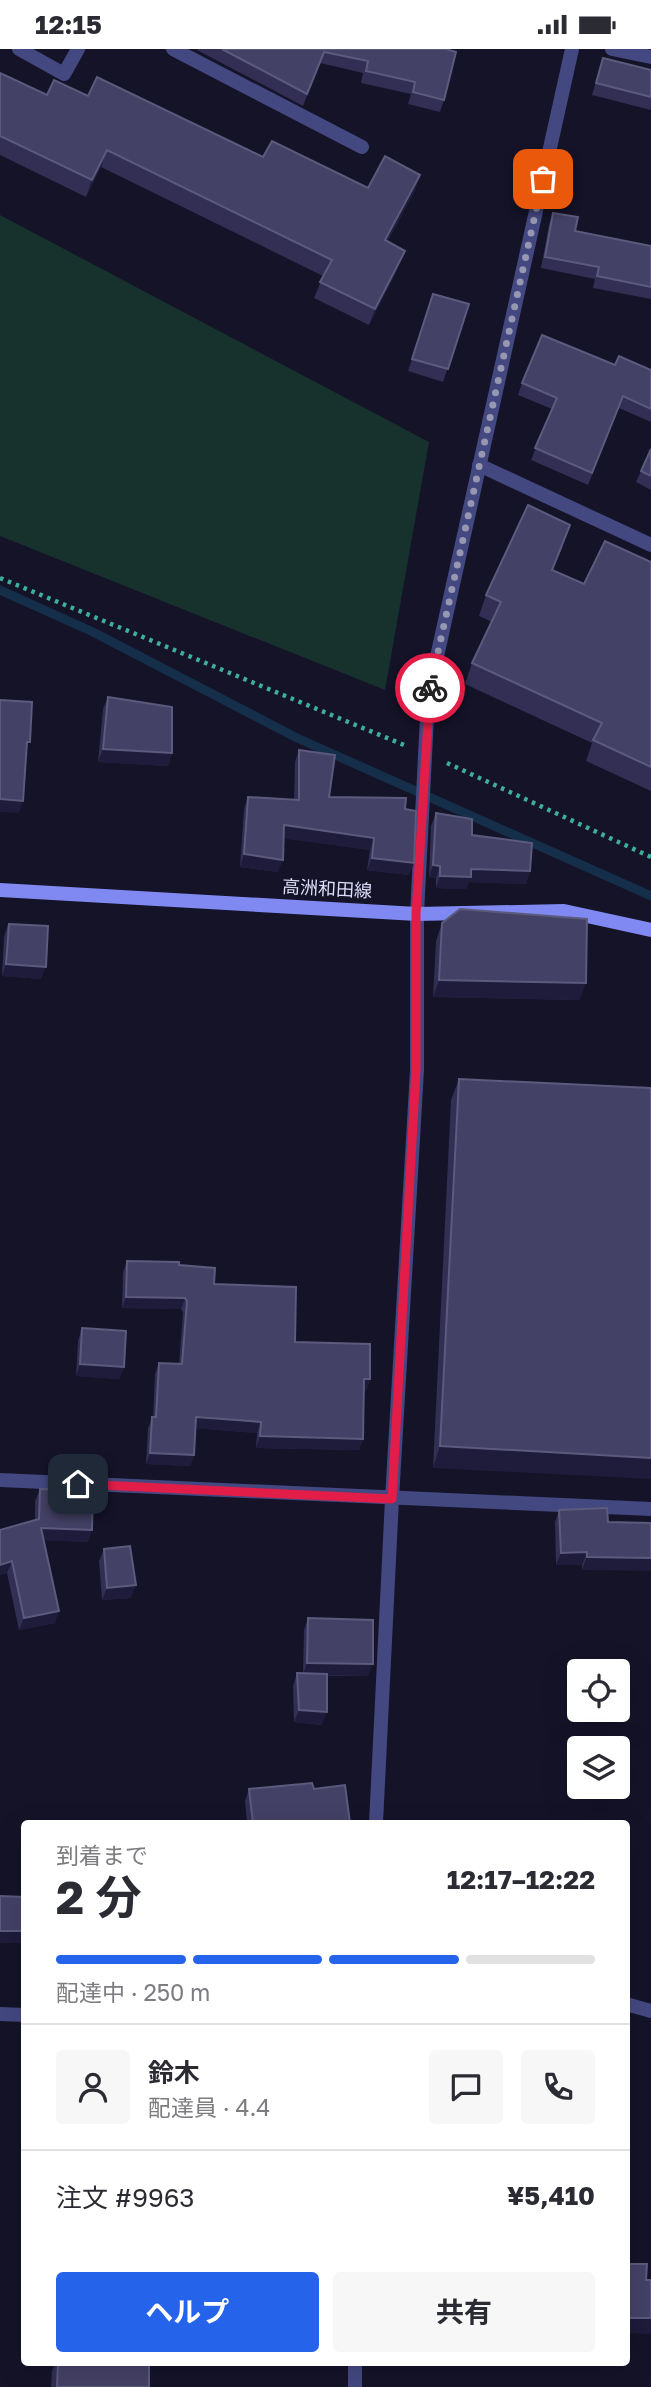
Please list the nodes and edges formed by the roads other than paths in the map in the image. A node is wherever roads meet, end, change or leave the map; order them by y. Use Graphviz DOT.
graph roads {
  1 [pos="19,49"];
  2 [pos="78,49"];
  3 [pos="173,49"];
  4 [pos="572,49"];
  5 [pos="612,49"];
  6 [pos="651,57"];
  7 [pos="362,147"];
  8 [pos="479,465"];
  9 [pos="651,545"];
  10 [pos="0,890"];
  11 [pos="416,914"];
  12 [pos="651,930"];
  13 [pos="0,1480"];
  14 [pos="392,1499"];
  15 [pos="651,1509"];
  16 [pos="376,1820"];
  17 [pos="630,2005"];
  18 [pos="651,2011"];
  19 [pos="0,2014"];
  20 [pos="21,2015"];
  21 [pos="355,2366"];
  22 [pos="355,2387"];
  1 -- 2 [label="street"];
  3 -- 7 [label="street"];
  4 -- 8 [label="street"];
  5 -- 6 [label="street"];
  8 -- 9 [label="street"];
  8 -- 11 [label="street"];
  10 -- 11 [label="main road, 高洲和田線"];
  11 -- 12 [label="main road, 高洲和田線"];
  11 -- 14 [label="street"];
  13 -- 14 [label="street"];
  14 -- 15 [label="street"];
  14 -- 16 [label="street"];
  17 -- 18 [label="street"];
  19 -- 20 [label="street"];
  21 -- 22 [label="street"];
}
